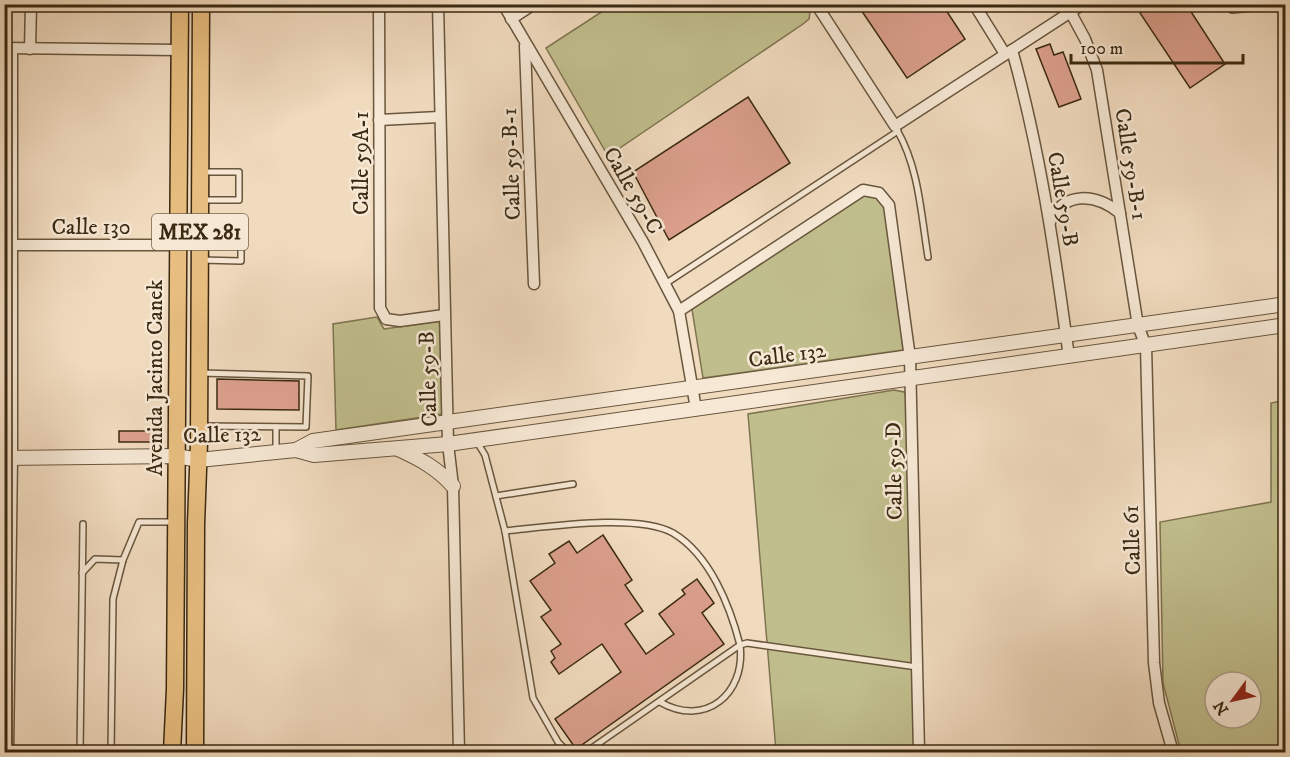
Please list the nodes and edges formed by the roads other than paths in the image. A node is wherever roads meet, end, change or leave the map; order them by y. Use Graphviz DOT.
graph roads {
  1 [pos="31,4"];
  2 [pos="180,4"];
  3 [pos="201,4"];
  4 [pos="379,4"];
  5 [pos="438,4"];
  6 [pos="503,4"];
  7 [pos="534,4"];
  8 [pos="816,4"];
  9 [pos="974,4"];
  10 [pos="1083,4"];
  11 [pos="1229,4"];
  12 [pos="1286,5"];
  13 [pos="1068,8"];
  14 [pos="511,19"];
  15 [pos="524,43"];
  16 [pos="8,49"];
  17 [pos="30,49"];
  18 [pos="179,50"];
  19 [pos="1009,52"];
  20 [pos="439,117"];
  21 [pos="379,120"];
  22 [pos="896,129"];
  23 [pos="200,172"];
  24 [pos="200,200"];
  25 [pos="1120,213"];
  26 [pos="1050,222"];
  27 [pos="200,239"];
  28 [pos="8,245"];
  29 [pos="178,245"];
  30 [pos="928,256"];
  31 [pos="200,260"];
  32 [pos="534,284"];
  33 [pos="664,284"];
  34 [pos="1286,304"];
  35 [pos="679,311"];
  36 [pos="444,315"];
  37 [pos="1286,325"];
  38 [pos="1138,326"];
  39 [pos="1066,336"];
  40 [pos="1146,346"];
  41 [pos="1069,357"];
  42 [pos="910,358"];
  43 [pos="199,373"];
  44 [pos="910,379"];
  45 [pos="694,388"];
  46 [pos="696,409"];
  47 [pos="448,423"];
  48 [pos="199,426"];
  49 [pos="276,428"];
  50 [pos="476,440"];
  51 [pos="448,444"];
  52 [pos="397,448"];
  53 [pos="296,450"];
  54 [pos="276,453"];
  55 [pos="176,456"];
  56 [pos="8,458"];
  57 [pos="199,460"];
  58 [pos="573,484"];
  59 [pos="453,486"];
  60 [pos="496,496"];
  61 [pos="176,522"];
  62 [pos="83,524"];
  63 [pos="505,531"];
  64 [pos="123,560"];
  65 [pos="82,573"];
  66 [pos="7,622"];
  67 [pos="740,645"];
  68 [pos="917,667"];
  69 [pos="660,702"];
  70 [pos="8,753"];
  71 [pos="80,753"];
  72 [pos="111,753"];
  73 [pos="172,753"];
  74 [pos="195,753"];
  75 [pos="459,753"];
  76 [pos="568,753"];
  77 [pos="581,753"];
  78 [pos="919,753"];
  79 [pos="1173,753"];
  1 -- 17 [label="street"];
  2 -- 18 [label="main road, Avenida Jacinto Canek / MEX 281"];
  3 -- 23 [label="main road, Avenida Jacinto Canek / MEX 281"];
  4 -- 21 [label="street, Calle 59A-1"];
  5 -- 20 [label="street, Calle 59-B"];
  6 -- 14 [label="street, Calle 59-C"];
  7 -- 14 [label="street"];
  8 -- 22 [label="street"];
  9 -- 19 [label="street, Calle 59-B"];
  10 -- 13 [label="street"];
  11 -- 12 [label="lane"];
  13 -- 19 [label="street"];
  13 -- 25 [label="street, Calle 59-B-1"];
  14 -- 15 [label="street, Calle 59-C"];
  15 -- 32 [label="street, Calle 59-B-1"];
  15 -- 33 [label="street, Calle 59-C"];
  16 -- 17 [label="street"];
  16 -- 28 [label="street"];
  17 -- 18 [label="street"];
  18 -- 29 [label="main road, Avenida Jacinto Canek / MEX 281"];
  19 -- 22 [label="street"];
  19 -- 26 [label="street, Calle 59-B"];
  20 -- 21 [label="street"];
  20 -- 36 [label="street, Calle 59-B"];
  21 -- 36 [label="street, Calle 59A-1"];
  22 -- 30 [label="lane"];
  22 -- 33 [label="lane"];
  23 -- 24 [label="main road, Avenida Jacinto Canek / MEX 281"];
  23 -- 24 [label="lane"];
  24 -- 27 [label="main road, Avenida Jacinto Canek / MEX 281"];
  25 -- 26 [label="street"];
  25 -- 38 [label="street, Calle 59-B-1"];
  26 -- 39 [label="street, Calle 59-B"];
  27 -- 31 [label="main road, Avenida Jacinto Canek / MEX 281"];
  27 -- 31 [label="lane"];
  28 -- 29 [label="street, Calle 130"];
  28 -- 56 [label="street"];
  29 -- 55 [label="main road, Avenida Jacinto Canek / MEX 281"];
  31 -- 43 [label="main road, Avenida Jacinto Canek / MEX 281"];
  33 -- 35 [label="street, Calle 59-C"];
  34 -- 38 [label="street, Calle 132"];
  35 -- 42 [label="street, Calle 59-D"];
  35 -- 45 [label="street, Calle 59-C"];
  36 -- 47 [label="street, Calle 59-B"];
  37 -- 40 [label="street, Calle 132"];
  38 -- 39 [label="street, Calle 132"];
  38 -- 40 [label="street, Calle 61"];
  39 -- 41 [label="street, Calle 59-B"];
  39 -- 42 [label="street, Calle 132"];
  40 -- 41 [label="street, Calle 132"];
  40 -- 79 [label="street, Calle 61"];
  41 -- 44 [label="street, Calle 132"];
  42 -- 44 [label="street, Calle 59-D"];
  42 -- 45 [label="street, Calle 132"];
  43 -- 48 [label="main road, Avenida Jacinto Canek / MEX 281"];
  43 -- 49 [label="lane"];
  44 -- 46 [label="street, Calle 132"];
  44 -- 68 [label="street, Calle 59-D"];
  45 -- 46 [label="street, Calle 59-C"];
  45 -- 47 [label="street, Calle 132"];
  46 -- 50 [label="street, Calle 132"];
  47 -- 51 [label="street, Calle 59-B"];
  47 -- 53 [label="street, Calle 132"];
  48 -- 49 [label="lane"];
  48 -- 57 [label="main road, Avenida Jacinto Canek / MEX 281"];
  49 -- 54 [label="lane"];
  50 -- 51 [label="street, Calle 132"];
  50 -- 60 [label="lane"];
  51 -- 52 [label="street, Calle 132"];
  51 -- 59 [label="street, Calle 59-B"];
  52 -- 53 [label="street, Calle 132"];
  52 -- 59 [label="street"];
  53 -- 54 [label="street, Calle 132"];
  54 -- 57 [label="street, Calle 132"];
  55 -- 56 [label="street, Calle 132"];
  55 -- 57 [label="street, Calle 132"];
  55 -- 61 [label="main road, Avenida Jacinto Canek / MEX 281"];
  56 -- 66 [label="street"];
  57 -- 74 [label="main road, Avenida Jacinto Canek / MEX 281"];
  58 -- 60 [label="lane"];
  59 -- 75 [label="street, Calle 59-B"];
  60 -- 63 [label="lane"];
  61 -- 64 [label="lane"];
  61 -- 73 [label="main road, Avenida Jacinto Canek / MEX 281"];
  62 -- 65 [label="lane"];
  63 -- 67 [label="lane"];
  63 -- 76 [label="lane"];
  64 -- 65 [label="lane"];
  64 -- 72 [label="lane"];
  65 -- 71 [label="lane"];
  66 -- 70 [label="street"];
  67 -- 68 [label="lane"];
  67 -- 69 [label="lane"];
  67 -- 69 [label="lane"];
  68 -- 78 [label="street, Calle 59-D"];
  69 -- 77 [label="lane"];
}
